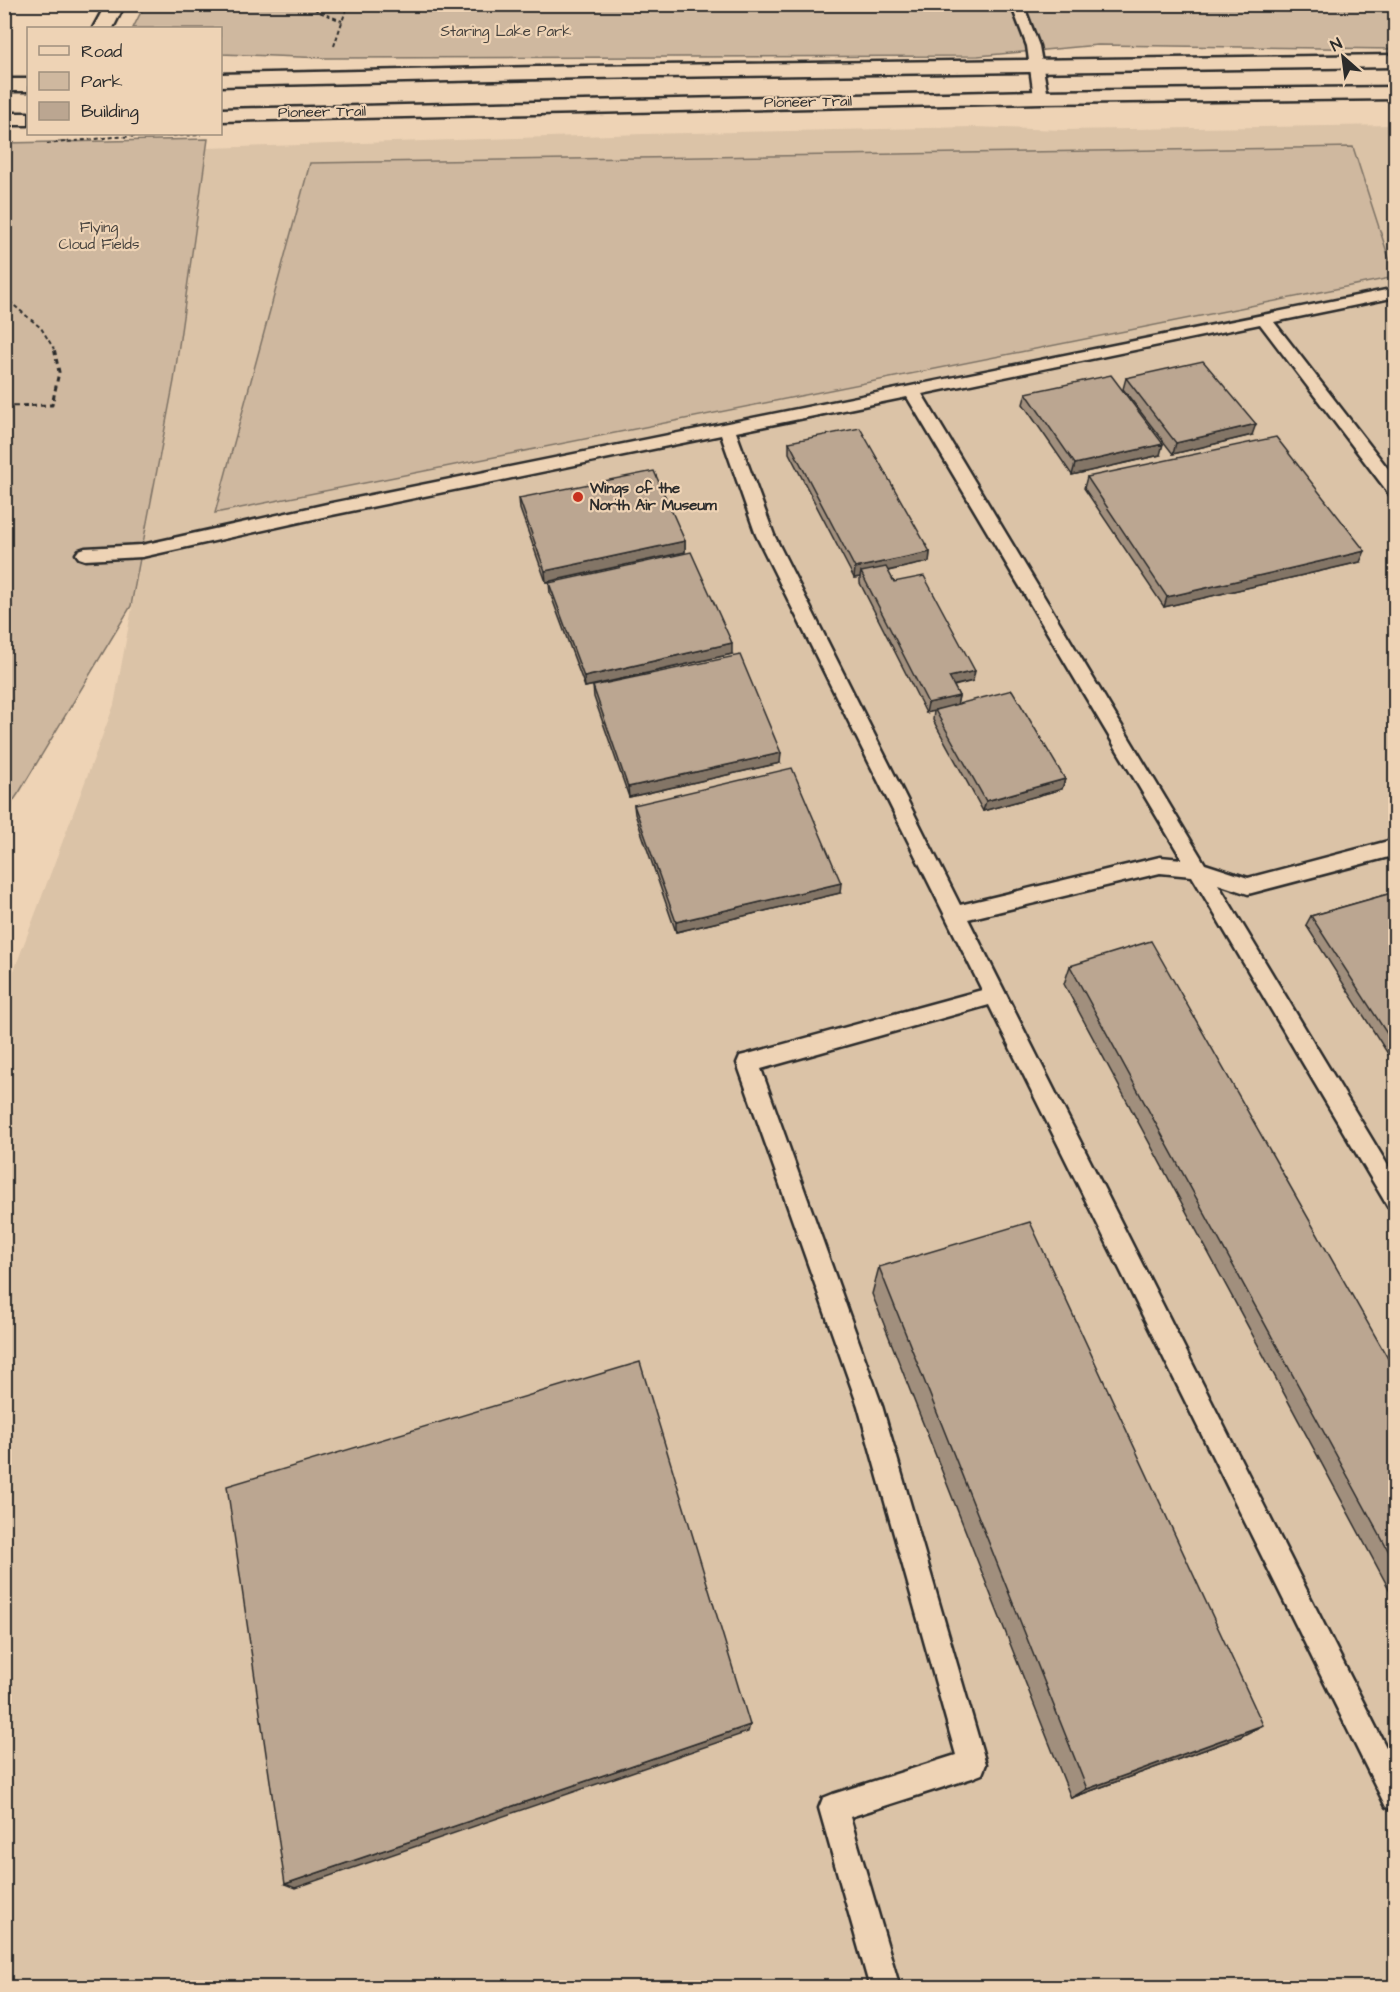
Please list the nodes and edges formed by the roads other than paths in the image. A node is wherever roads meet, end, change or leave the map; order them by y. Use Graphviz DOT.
graph roads {
  1 [pos="117,4"];
  2 [pos="1017,4"];
  3 [pos="104,27"];
  4 [pos="1395,61"];
  5 [pos="1036,65"];
  6 [pos="222,80"];
  7 [pos="4,85"];
  8 [pos="27,85"];
  9 [pos="1395,93"];
  10 [pos="1041,97"];
  11 [pos="222,115"];
  12 [pos="4,119"];
  13 [pos="27,119"];
  14 [pos="1395,292"];
  15 [pos="1263,318"];
  16 [pos="912,391"];
  17 [pos="727,429"];
  18 [pos="1395,490"];
  19 [pos="85,554"];
  20 [pos="1395,847"];
  21 [pos="1197,869"];
  22 [pos="955,914"];
  23 [pos="994,995"];
  24 [pos="1395,1200"];
  25 [pos="1395,1797"];
  26 [pos="885,1988"];
  1 -- 3 [label="main road"];
  2 -- 5 [label="lane"];
  4 -- 5 [label="main road, Pioneer Trail"];
  5 -- 6 [label="main road, Pioneer Trail"];
  5 -- 10 [label="lane"];
  7 -- 8 [label="main road"];
  9 -- 10 [label="main road, Pioneer Trail"];
  10 -- 11 [label="main road, Pioneer Trail"];
  12 -- 13 [label="main road"];
  14 -- 15 [label="lane"];
  15 -- 16 [label="lane"];
  15 -- 18 [label="lane"];
  16 -- 17 [label="lane"];
  16 -- 21 [label="lane"];
  17 -- 19 [label="lane"];
  17 -- 22 [label="lane"];
  20 -- 21 [label="lane"];
  21 -- 22 [label="lane"];
  21 -- 24 [label="lane"];
  22 -- 23 [label="lane"];
  23 -- 25 [label="lane"];
  23 -- 26 [label="lane"];
}
